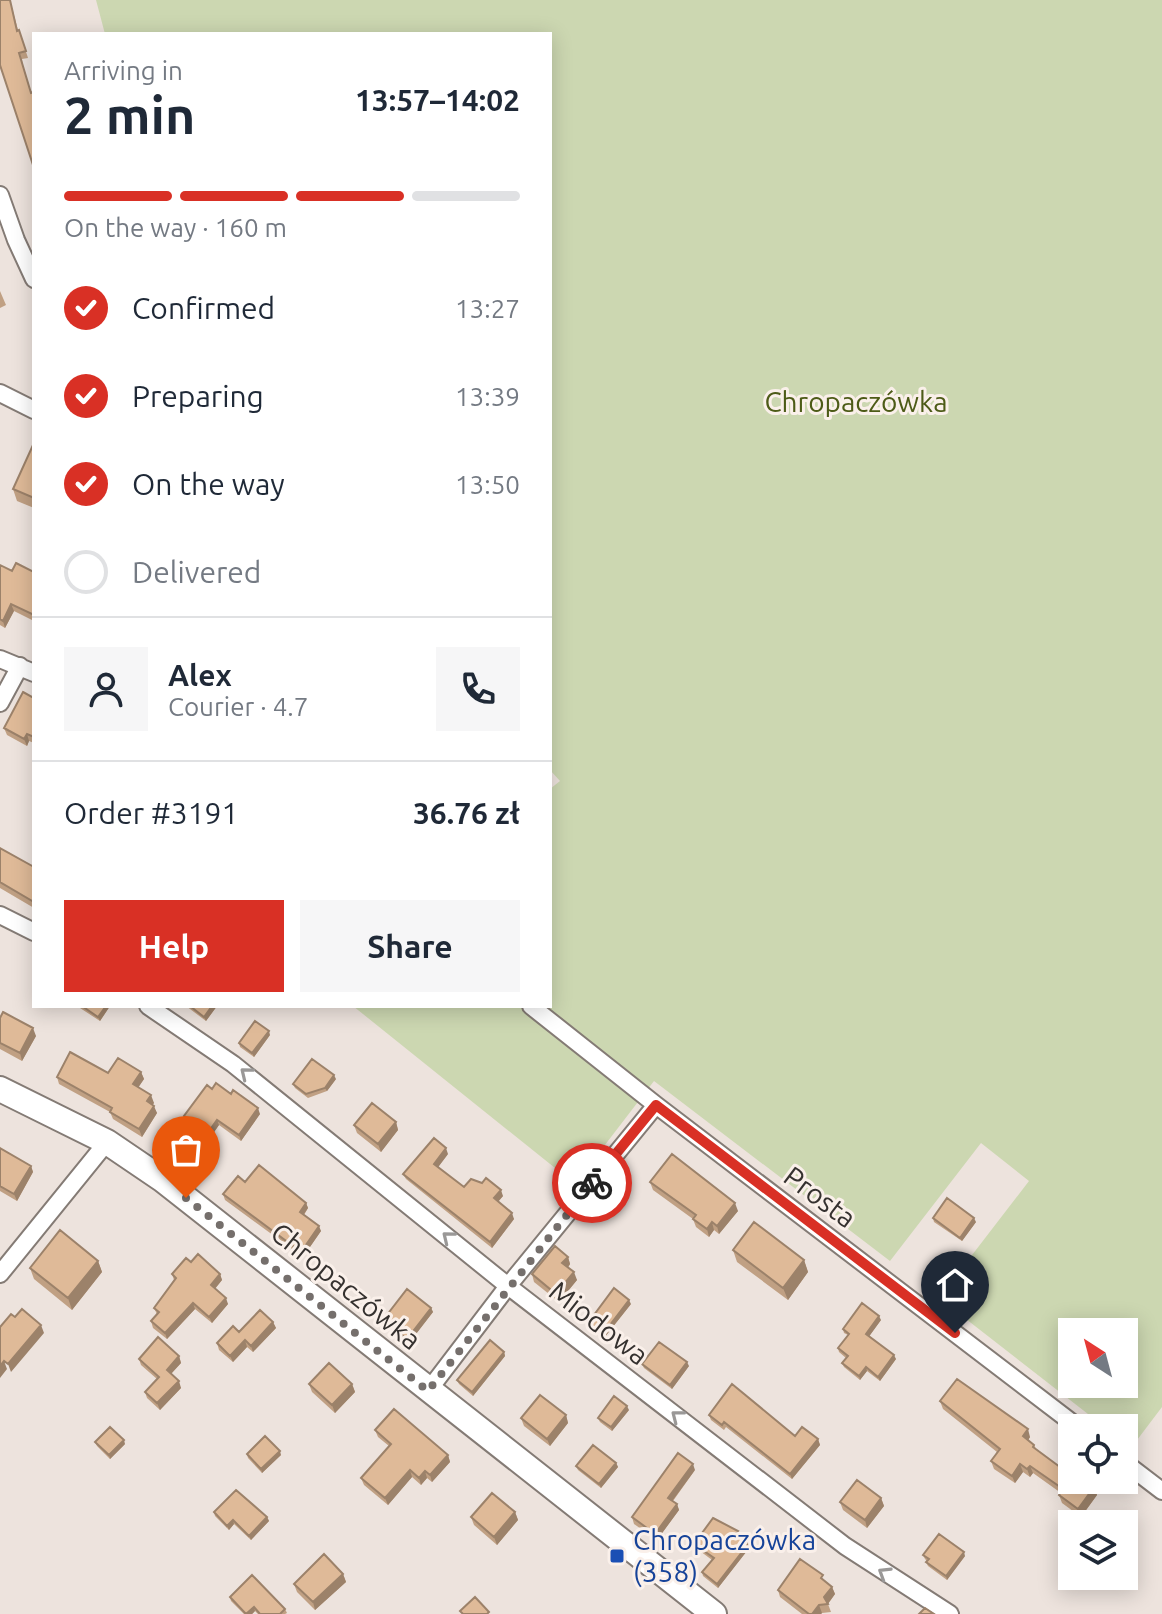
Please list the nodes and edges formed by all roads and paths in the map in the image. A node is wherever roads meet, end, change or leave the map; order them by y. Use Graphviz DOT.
graph roads {
  1 [pos="0,195"];
  2 [pos="32,275"];
  3 [pos="0,393"];
  4 [pos="32,409"];
  5 [pos="0,659"];
  6 [pos="27,669"];
  7 [pos="0,703"];
  8 [pos="0,915"];
  9 [pos="32,931"];
  10 [pos="151,1008"];
  11 [pos="534,1008"];
  12 [pos="0,1089"];
  13 [pos="656,1105"];
  14 [pos="107,1142"];
  15 [pos="0,1274"];
  16 [pos="508,1286"];
  17 [pos="428,1391"];
  18 [pos="1061,1414"];
  19 [pos="1138,1473"];
  20 [pos="1162,1491"];
  21 [pos="707,1612"];
  22 [pos="950,1614"];
  1 -- 2 [label="street"];
  3 -- 4 [label="street"];
  5 -- 6 [label="street"];
  6 -- 7 [label="street"];
  8 -- 9 [label="street"];
  16 -- 10 [label="street, Miodowa, one-way"];
  11 -- 13 [label="street, Prosta"];
  12 -- 14 [label="street, Chropaczówka"];
  13 -- 16 [label="street"];
  13 -- 18 [label="street, Prosta"];
  14 -- 15 [label="street"];
  14 -- 17 [label="street, Chropaczówka"];
  16 -- 17 [label="street"];
  22 -- 16 [label="street, Miodowa, one-way"];
  17 -- 21 [label="street, Chropaczówka"];
  19 -- 20 [label="street"];
}
